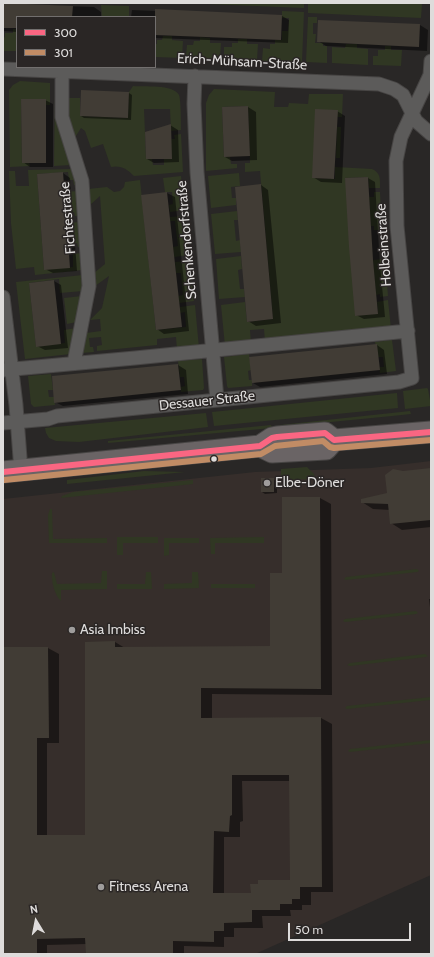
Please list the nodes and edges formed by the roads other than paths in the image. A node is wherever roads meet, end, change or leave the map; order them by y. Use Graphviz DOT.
graph roads {
  1 [pos="431,61"];
  2 [pos="3,69"];
  3 [pos="62,71"];
  4 [pos="195,76"];
  5 [pos="412,112"];
  6 [pos="431,134"];
  7 [pos="3,297"];
  8 [pos="408,331"];
  9 [pos="212,350"];
  10 [pos="74,363"];
  11 [pos="7,369"];
  12 [pos="412,378"];
  13 [pos="217,400"];
  14 [pos="17,422"];
  15 [pos="3,423"];
  16 [pos="431,432"];
  17 [pos="12,472"];
  1 -- 5 [label="street, Holbeinstraße"];
  2 -- 3 [label="street, Erich-Mühsam-Straße"];
  3 -- 4 [label="street, Erich-Mühsam-Straße"];
  3 -- 10 [label="street, Fichtestraße"];
  4 -- 5 [label="street, Erich-Mühsam-Straße"];
  4 -- 9 [label="street, Schenkendorfstraße"];
  5 -- 6 [label="street, Erich-Mühsam-Straße"];
  5 -- 8 [label="street, Holbeinstraße"];
  7 -- 11 [label="street"];
  8 -- 9 [label="street"];
  8 -- 12 [label="street, Holbeinstraße"];
  9 -- 10 [label="street"];
  9 -- 13 [label="street, Schenkendorfstraße"];
  10 -- 11 [label="street"];
  11 -- 14 [label="street"];
  12 -- 13 [label="street, Dessauer Straße"];
  13 -- 14 [label="street, Dessauer Straße"];
  14 -- 15 [label="street, Dessauer Straße"];
  14 -- 17 [label="street"];
  16 -- 17 [label="main road"];
}
